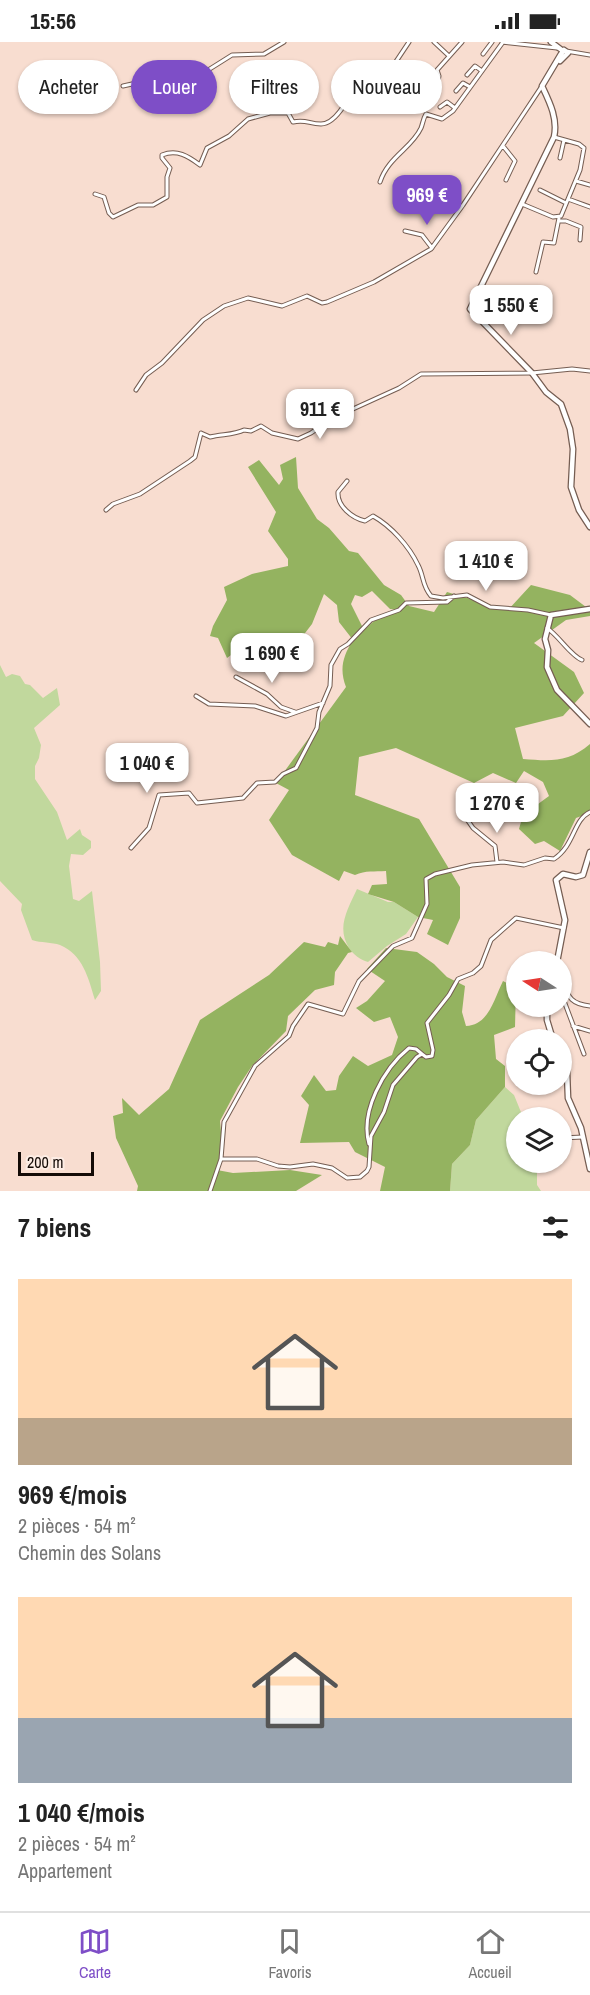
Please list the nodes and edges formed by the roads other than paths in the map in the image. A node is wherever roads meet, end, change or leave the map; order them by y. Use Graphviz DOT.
graph roads {
  1 [pos="284,42"];
  2 [pos="409,42"];
  3 [pos="434,42"];
  4 [pos="462,42"];
  5 [pos="492,42"];
  6 [pos="502,42"];
  7 [pos="551,42"];
  8 [pos="557,48"];
  9 [pos="483,54"];
  10 [pos="565,54"];
  11 [pos="590,55"];
  12 [pos="449,56"];
  13 [pos="397,60"];
  14 [pos="442,64"];
  15 [pos="482,71"];
  16 [pos="467,75"];
  17 [pos="123,86"];
  18 [pos="542,86"];
  19 [pos="470,87"];
  20 [pos="456,91"];
  21 [pos="442,106"];
  22 [pos="455,108"];
  23 [pos="337,114"];
  24 [pos="554,137"];
  25 [pos="564,140"];
  26 [pos="503,146"];
  27 [pos="584,148"];
  28 [pos="590,148"];
  29 [pos="560,158"];
  30 [pos="506,180"];
  31 [pos="576,181"];
  32 [pos="380,182"];
  33 [pos="590,184"];
  34 [pos="540,190"];
  35 [pos="94,194"];
  36 [pos="567,201"];
  37 [pos="522,204"];
  38 [pos="590,207"];
  39 [pos="560,219"];
  40 [pos="405,231"];
  41 [pos="580,240"];
  42 [pos="432,248"];
  43 [pos="536,272"];
  44 [pos="590,371"];
  45 [pos="532,373"];
  46 [pos="136,390"];
  47 [pos="347,481"];
  48 [pos="106,510"];
  49 [pos="590,527"];
  50 [pos="454,596"];
  51 [pos="590,609"];
  52 [pos="551,615"];
  53 [pos="547,628"];
  54 [pos="582,660"];
  55 [pos="236,677"];
  56 [pos="196,696"];
  57 [pos="323,703"];
  58 [pos="297,712"];
  59 [pos="590,724"];
  60 [pos="590,812"];
  61 [pos="466,818"];
  62 [pos="131,848"];
  63 [pos="590,852"];
  64 [pos="497,862"];
  65 [pos="564,928"];
  66 [pos="559,951"];
  67 [pos="572,999"];
  68 [pos="590,1006"];
  69 [pos="570,1017"];
  70 [pos="573,1026"];
  71 [pos="590,1031"];
  72 [pos="422,1054"];
  73 [pos="584,1054"];
  74 [pos="568,1095"];
  75 [pos="584,1137"];
  76 [pos="572,1138"];
  77 [pos="369,1145"];
  78 [pos="221,1159"];
  79 [pos="590,1169"];
  80 [pos="210,1191"];
  1 -- 17 [label="street"];
  2 -- 13 [label="street"];
  3 -- 12 [label="street"];
  4 -- 12 [label="street"];
  5 -- 9 [label="street"];
  6 -- 8 [label="street"];
  6 -- 15 [label="street"];
  7 -- 8 [label="street"];
  8 -- 10 [label="street"];
  10 -- 11 [label="street"];
  10 -- 18 [label="street"];
  12 -- 14 [label="street"];
  15 -- 16 [label="street"];
  15 -- 19 [label="street"];
  18 -- 24 [label="street"];
  18 -- 26 [label="street"];
  19 -- 20 [label="street"];
  19 -- 22 [label="street"];
  21 -- 22 [label="street"];
  22 -- 32 [label="street"];
  23 -- 35 [label="street"];
  24 -- 25 [label="street"];
  24 -- 37 [label="street"];
  25 -- 27 [label="street"];
  25 -- 29 [label="street"];
  26 -- 30 [label="street"];
  26 -- 42 [label="street"];
  27 -- 28 [label="street"];
  27 -- 31 [label="street"];
  31 -- 33 [label="street"];
  31 -- 36 [label="street"];
  34 -- 36 [label="street"];
  36 -- 38 [label="street"];
  36 -- 39 [label="street"];
  37 -- 39 [label="street"];
  37 -- 45 [label="street"];
  39 -- 41 [label="street"];
  39 -- 43 [label="street"];
  40 -- 42 [label="street"];
  42 -- 46 [label="street"];
  44 -- 45 [label="street"];
  45 -- 48 [label="street"];
  45 -- 49 [label="street"];
  47 -- 50 [label="street"];
  50 -- 52 [label="street"];
  50 -- 57 [label="street"];
  51 -- 52 [label="street"];
  52 -- 53 [label="street"];
  53 -- 54 [label="street"];
  53 -- 59 [label="street"];
  55 -- 58 [label="street"];
  56 -- 58 [label="street"];
  57 -- 58 [label="street"];
  57 -- 62 [label="street"];
  60 -- 64 [label="street"];
  61 -- 64 [label="street"];
  63 -- 65 [label="street"];
  64 -- 78 [label="street"];
  65 -- 66 [label="street"];
  65 -- 72 [label="street"];
  67 -- 68 [label="street"];
  69 -- 70 [label="street"];
  70 -- 71 [label="street"];
  70 -- 73 [label="street"];
  72 -- 77 [label="street"];
  72 -- 77 [label="street"];
  74 -- 75 [label="street"];
  75 -- 76 [label="street"];
  75 -- 79 [label="street"];
  77 -- 78 [label="street"];
  78 -- 80 [label="street"];
}
